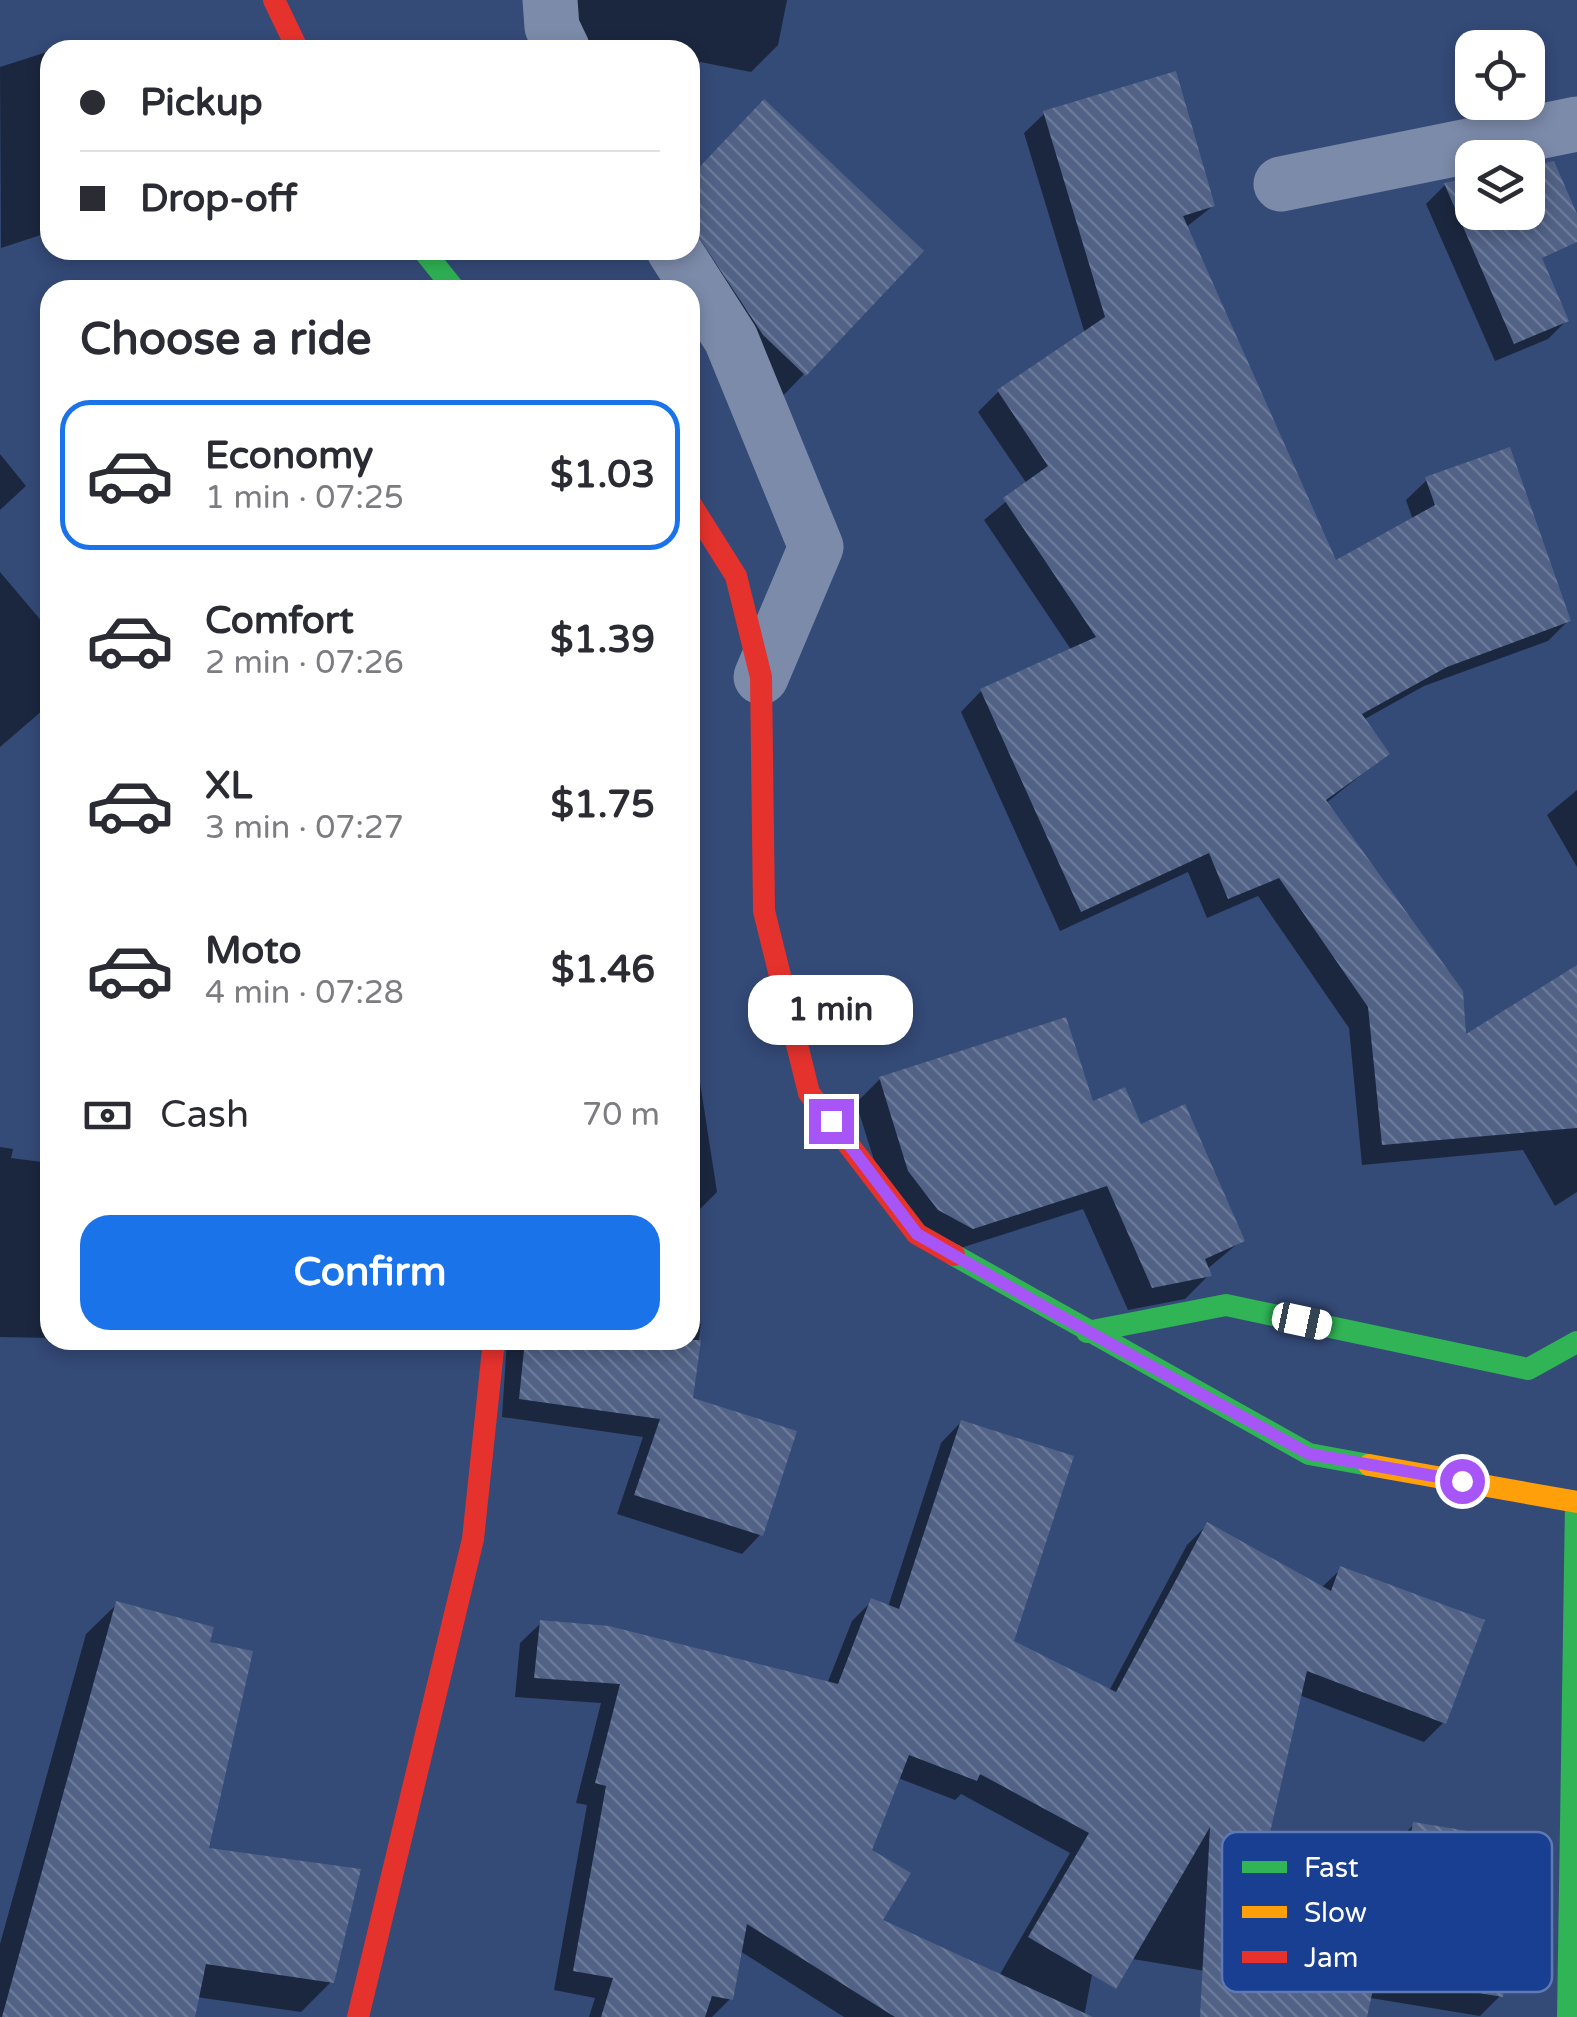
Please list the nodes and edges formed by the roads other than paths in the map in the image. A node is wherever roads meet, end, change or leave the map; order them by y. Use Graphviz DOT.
graph roads {
  1 [pos="274,0"];
  2 [pos="550,0"];
  3 [pos="293,40"];
  4 [pos="558,40"];
  5 [pos="1577,124"];
  6 [pos="1280,184"];
  7 [pos="431,260"];
  8 [pos="447,280"];
  9 [pos="700,291"];
  10 [pos="700,520"];
  11 [pos="761,677"];
  12 [pos="1088,1332"];
  13 [pos="1577,1342"];
  14 [pos="493,1350"];
  15 [pos="1577,1502"];
  16 [pos="358,2017"];
  17 [pos="1568,2017"];
  1 -- 3 [label="street"];
  2 -- 4 [label="street"];
  5 -- 6 [label="street"];
  7 -- 8 [label="street"];
  9 -- 11 [label="street"];
  10 -- 11 [label="street"];
  11 -- 12 [label="street"];
  12 -- 13 [label="street"];
  12 -- 15 [label="street"];
  14 -- 16 [label="street"];
  15 -- 17 [label="street"];
}
